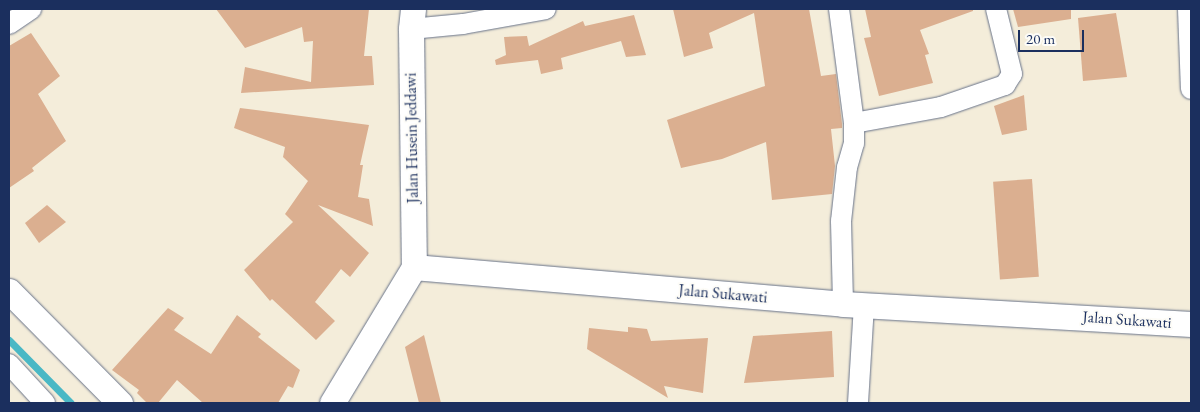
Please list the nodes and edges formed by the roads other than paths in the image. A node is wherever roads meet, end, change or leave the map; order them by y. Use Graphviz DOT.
graph roads {
  1 [pos="31,9"];
  2 [pos="546,9"];
  3 [pos="839,9"];
  4 [pos="996,9"];
  5 [pos="1188,9"];
  6 [pos="412,19"];
  7 [pos="9,24"];
  8 [pos="1191,89"];
  9 [pos="854,122"];
  10 [pos="414,267"];
  11 [pos="9,291"];
  12 [pos="853,304"];
  13 [pos="1191,324"];
  14 [pos="9,364"];
  15 [pos="45,403"];
  16 [pos="120,403"];
  17 [pos="332,403"];
  18 [pos="858,403"];
  1 -- 7 [label="street"];
  2 -- 6 [label="street"];
  3 -- 9 [label="street"];
  4 -- 9 [label="street"];
  5 -- 8 [label="street"];
  6 -- 10 [label="street, Jalan Husein Jeddawi"];
  9 -- 12 [label="street"];
  10 -- 12 [label="street, Jalan Sukawati"];
  10 -- 17 [label="street"];
  11 -- 16 [label="street"];
  12 -- 13 [label="street, Jalan Sukawati"];
  12 -- 18 [label="street"];
  14 -- 15 [label="street"];
}
